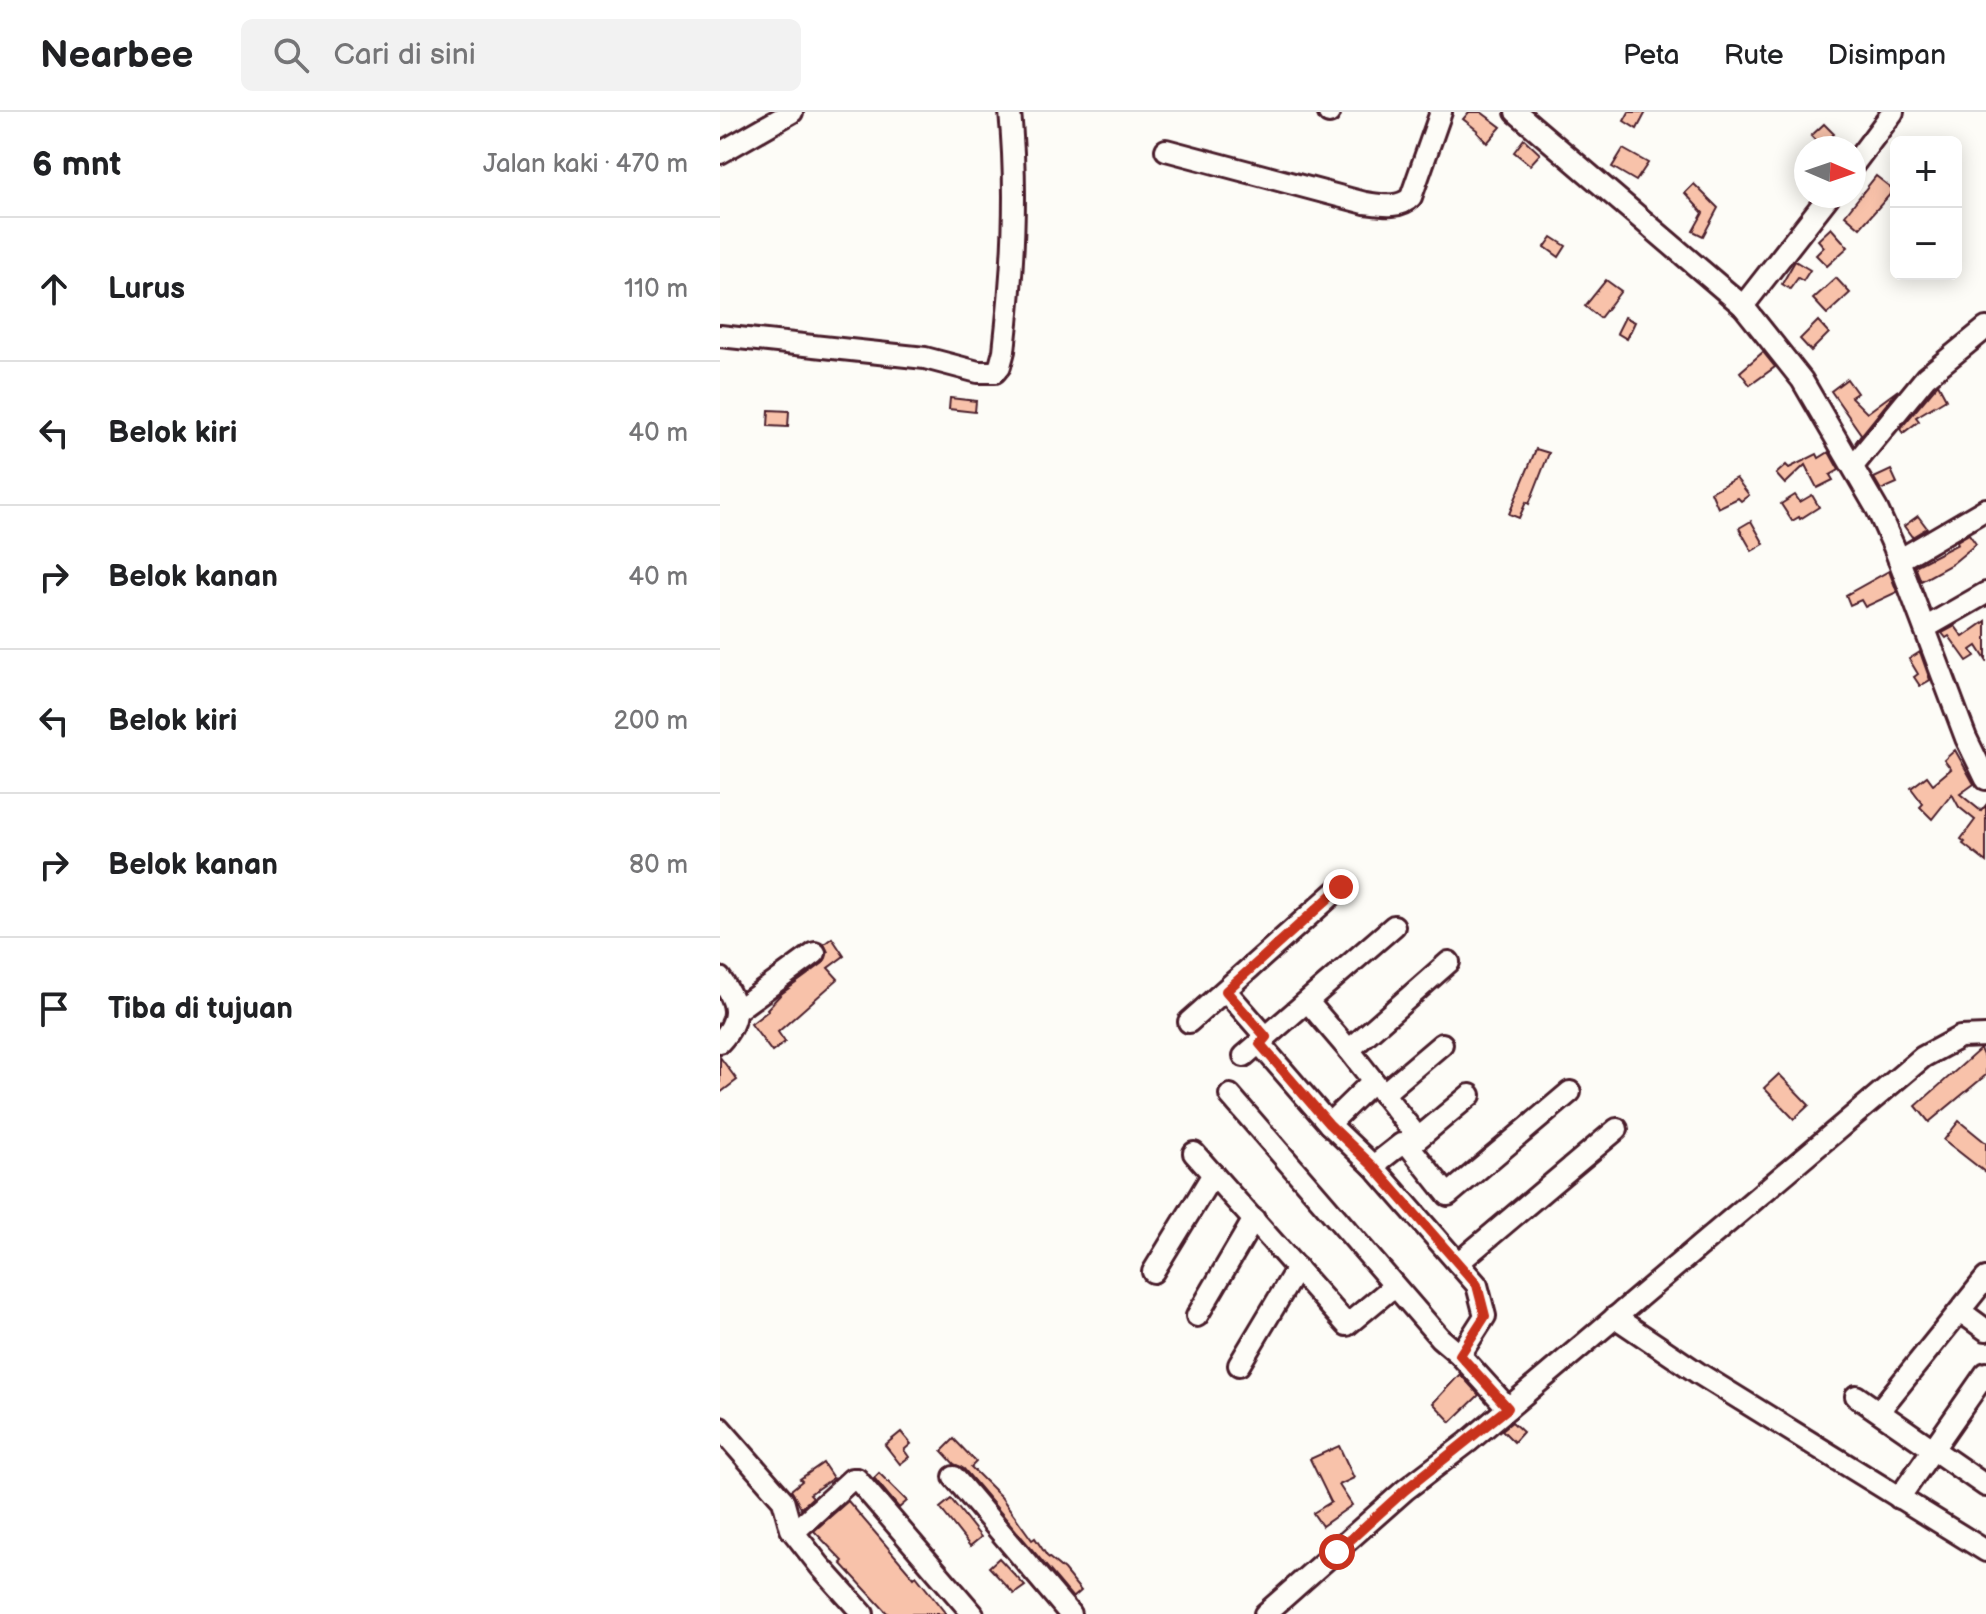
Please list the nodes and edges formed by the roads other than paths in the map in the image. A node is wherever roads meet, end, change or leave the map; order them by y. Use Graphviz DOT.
graph roads {
  1 [pos="792,112"];
  2 [pos="1010,112"];
  3 [pos="1441,112"];
  4 [pos="1516,112"];
  5 [pos="1893,112"];
  6 [pos="1866,148"];
  7 [pos="1166,150"];
  8 [pos="720,153"];
  9 [pos="1820,208"];
  10 [pos="1743,306"];
  11 [pos="1986,328"];
  12 [pos="720,336"];
  13 [pos="1853,466"];
  14 [pos="1986,509"];
  15 [pos="1899,560"];
  16 [pos="1986,593"];
  17 [pos="1925,628"];
  18 [pos="1986,779"];
  19 [pos="1341,887"];
  20 [pos="1394,926"];
  21 [pos="815,953"];
  22 [pos="1449,962"];
  23 [pos="720,978"];
  24 [pos="1226,991"];
  25 [pos="1308,1002"];
  26 [pos="737,1010"];
  27 [pos="1189,1022"];
  28 [pos="1986,1036"];
  29 [pos="720,1042"];
  30 [pos="1442,1044"];
  31 [pos="1256,1046"];
  32 [pos="1349,1050"];
  33 [pos="1378,1088"];
  34 [pos="1570,1092"];
  35 [pos="1230,1095"];
  36 [pos="1470,1095"];
  37 [pos="1329,1124"];
  38 [pos="1617,1129"];
  39 [pos="1414,1142"];
  40 [pos="1194,1153"];
  41 [pos="1373,1166"];
  42 [pos="1213,1174"];
  43 [pos="1254,1219"];
  44 [pos="1458,1263"];
  45 [pos="1297,1268"];
  46 [pos="1153,1272"];
  47 [pos="1985,1280"];
  48 [pos="1394,1286"];
  49 [pos="1960,1311"];
  50 [pos="1197,1316"];
  51 [pos="1615,1317"];
  52 [pos="1986,1330"];
  53 [pos="1460,1355"];
  54 [pos="1239,1365"];
  55 [pos="1986,1373"];
  56 [pos="1856,1396"];
  57 [pos="1508,1408"];
  58 [pos="1879,1411"];
  59 [pos="720,1428"];
  60 [pos="1933,1449"];
  61 [pos="954,1477"];
  62 [pos="1986,1486"];
  63 [pos="1899,1498"];
  64 [pos="794,1532"];
  65 [pos="1986,1551"];
  66 [pos="863,1614"];
  67 [pos="973,1614"];
  68 [pos="1070,1614"];
  69 [pos="1265,1614"];
  1 -- 8 [label="street"];
  2 -- 12 [label="street"];
  3 -- 7 [label="street"];
  4 -- 10 [label="street"];
  5 -- 6 [label="street"];
  9 -- 10 [label="street"];
  10 -- 13 [label="street"];
  11 -- 13 [label="street"];
  13 -- 15 [label="street"];
  14 -- 15 [label="street"];
  15 -- 17 [label="street"];
  16 -- 17 [label="street"];
  17 -- 18 [label="street"];
  19 -- 24 [label="street"];
  20 -- 25 [label="street"];
  21 -- 26 [label="street"];
  22 -- 32 [label="street"];
  23 -- 26 [label="street"];
  24 -- 27 [label="street"];
  24 -- 31 [label="street"];
  25 -- 31 [label="street"];
  25 -- 32 [label="street"];
  26 -- 29 [label="street"];
  28 -- 51 [label="street"];
  30 -- 33 [label="street"];
  31 -- 37 [label="street"];
  32 -- 33 [label="street"];
  33 -- 37 [label="street"];
  33 -- 39 [label="street"];
  34 -- 39 [label="street"];
  35 -- 48 [label="street"];
  36 -- 39 [label="street"];
  37 -- 41 [label="street"];
  38 -- 44 [label="street"];
  39 -- 41 [label="street"];
  40 -- 42 [label="street"];
  41 -- 44 [label="street"];
  42 -- 43 [label="street"];
  42 -- 46 [label="street"];
  43 -- 45 [label="street"];
  43 -- 50 [label="street"];
  44 -- 53 [label="street"];
  45 -- 48 [label="street"];
  45 -- 54 [label="street"];
  47 -- 49 [label="street"];
  48 -- 53 [label="street"];
  49 -- 52 [label="street"];
  49 -- 58 [label="street"];
  51 -- 57 [label="street"];
  51 -- 63 [label="street"];
  53 -- 57 [label="street"];
  55 -- 60 [label="street"];
  56 -- 58 [label="street"];
  57 -- 69 [label="street"];
  58 -- 60 [label="street"];
  59 -- 64 [label="street"];
  60 -- 62 [label="street"];
  60 -- 63 [label="street"];
  61 -- 68 [label="street"];
  63 -- 65 [label="street"];
  64 -- 66 [label="street"];
  64 -- 67 [label="street"];
}
